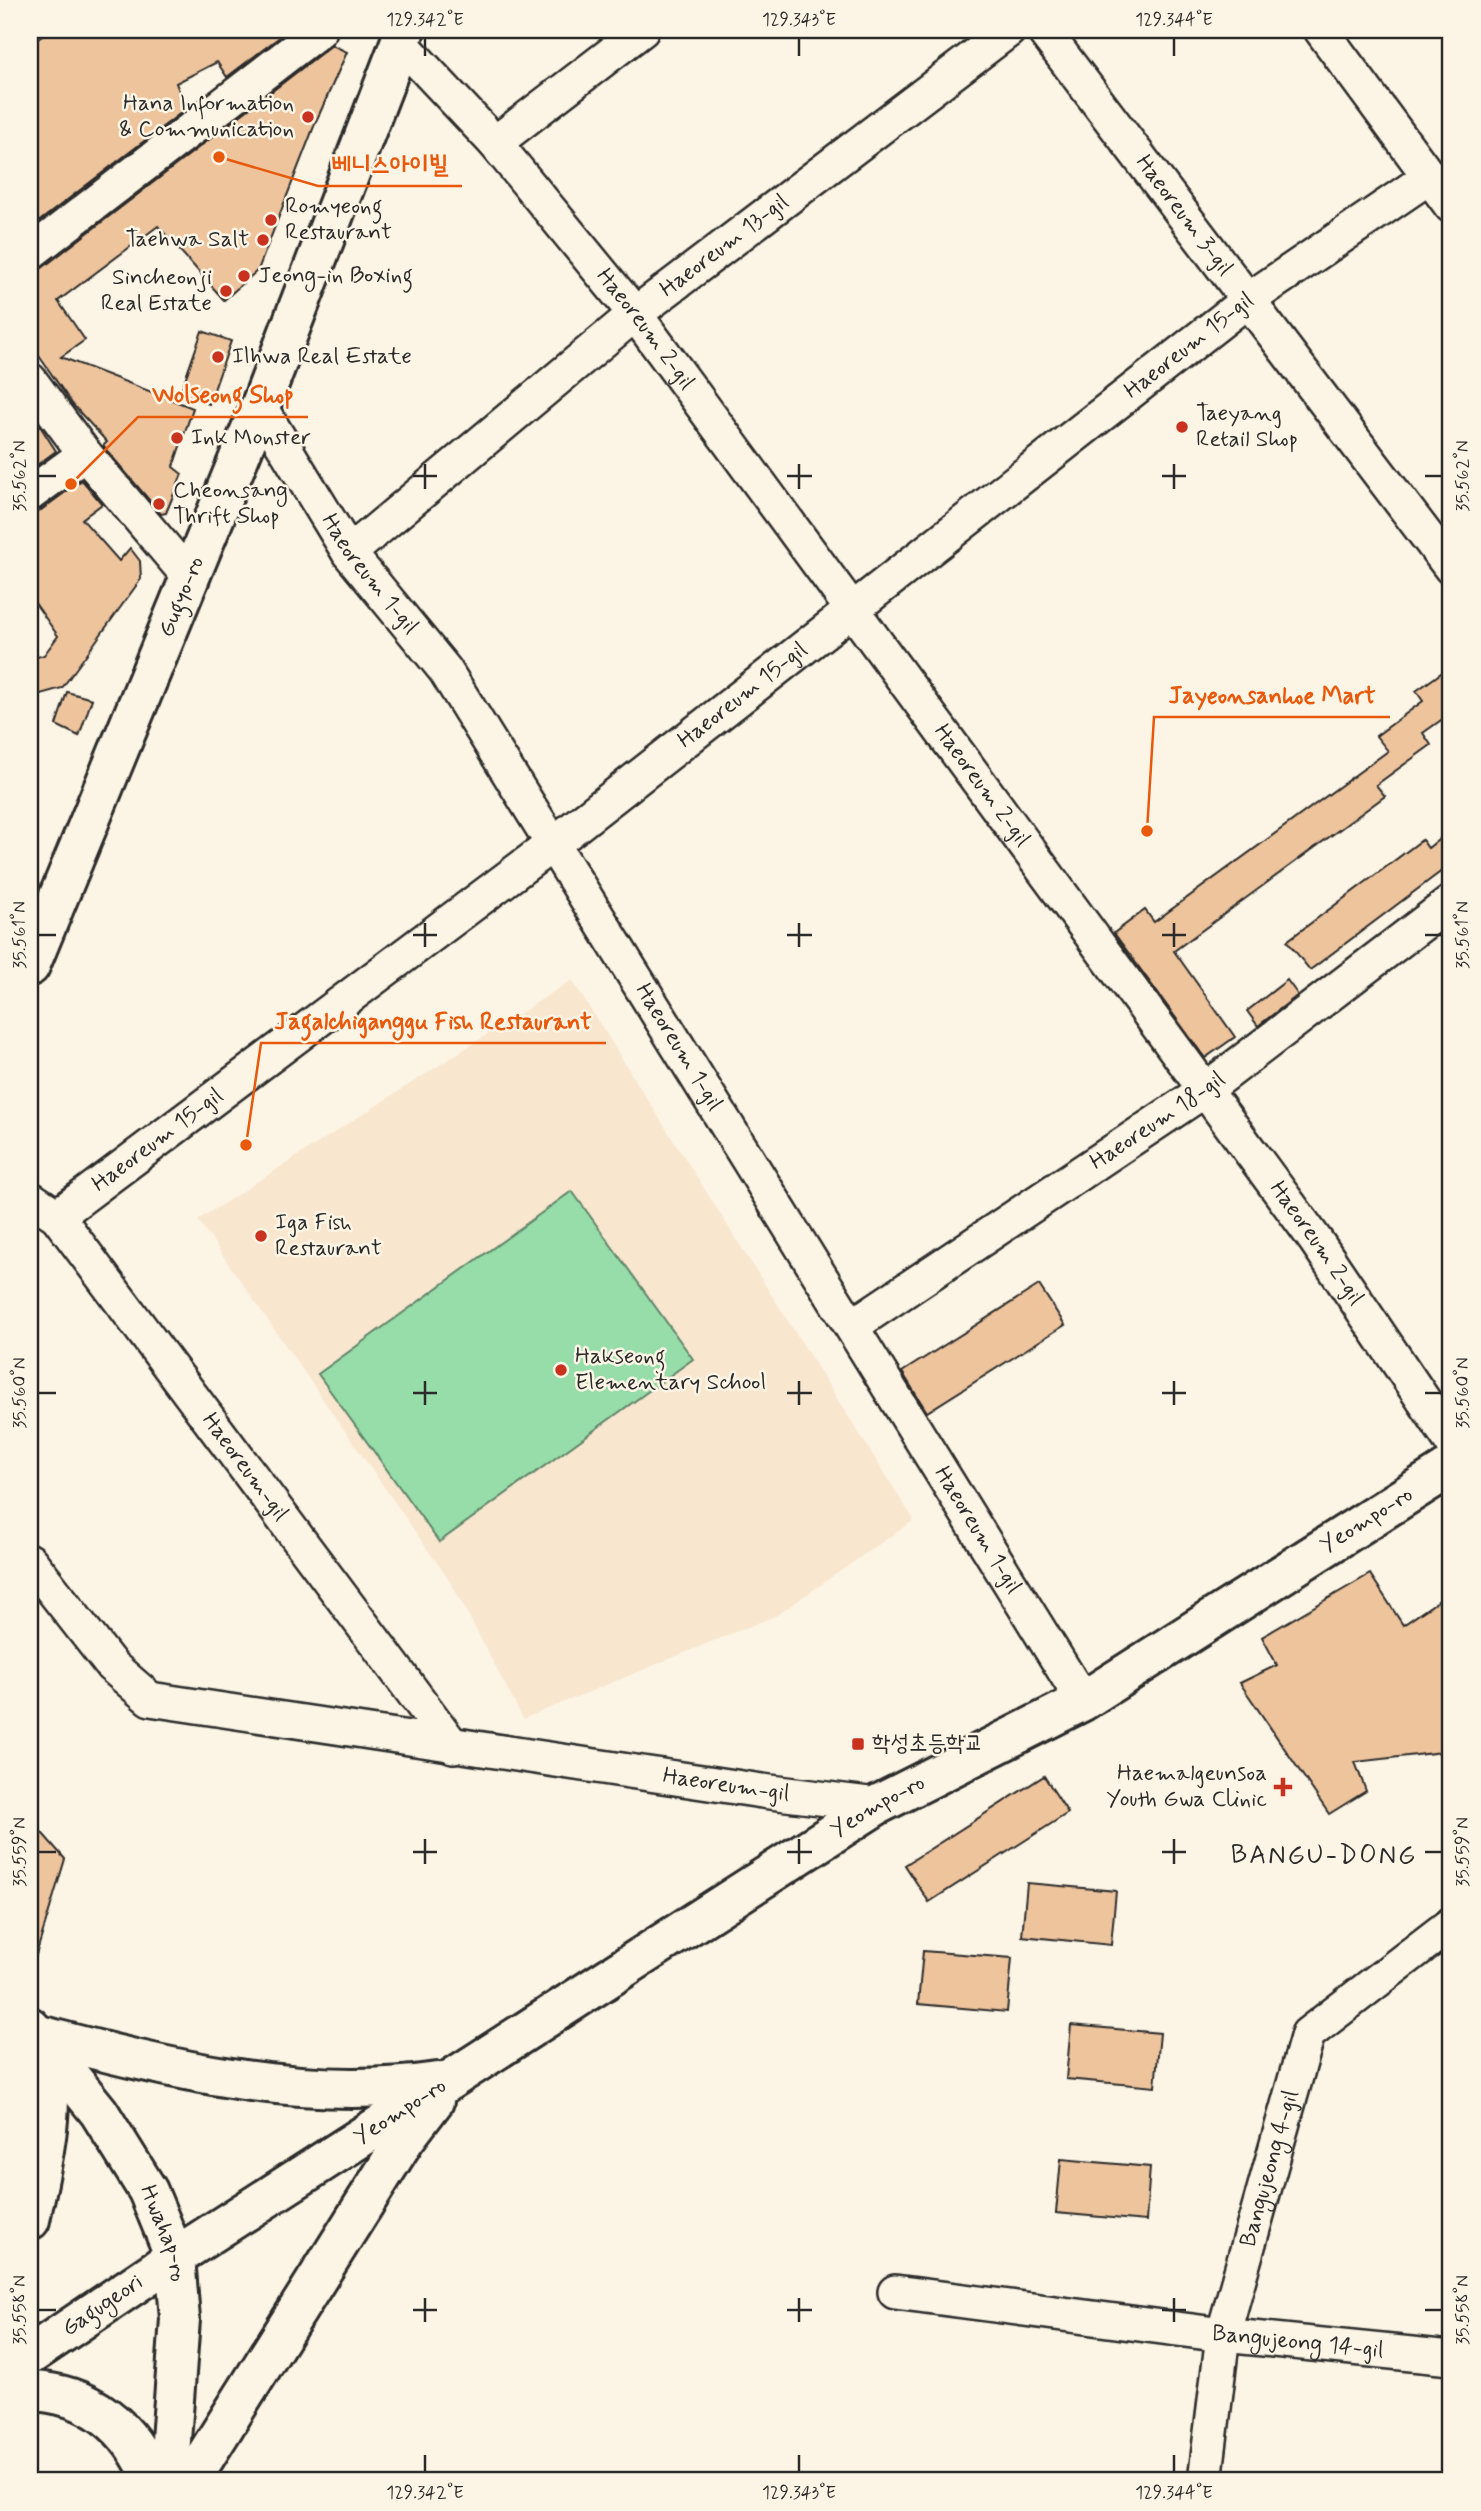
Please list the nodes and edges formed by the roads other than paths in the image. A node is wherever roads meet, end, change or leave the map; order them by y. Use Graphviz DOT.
graph roads {
  1 [pos="320,30"];
  2 [pos="610,30"];
  3 [pos="642,30"];
  4 [pos="1009,30"];
  5 [pos="1043,30"];
  6 [pos="1321,30"];
  7 [pos="402,36"];
  8 [pos="599,62"];
  9 [pos="495,143"];
  10 [pos="1430,177"];
  11 [pos="1451,206"];
  12 [pos="30,253"];
  13 [pos="1248,300"];
  14 [pos="635,314"];
  15 [pos="30,380"];
  16 [pos="260,407"];
  17 [pos="85,454"];
  18 [pos="30,494"];
  19 [pos="349,553"];
  20 [pos="1451,568"];
  21 [pos="191,579"];
  22 [pos="853,611"];
  23 [pos="553,844"];
  24 [pos="1451,902"];
  25 [pos="30,966"];
  26 [pos="1205,1090"];
  27 [pos="43,1207"];
  28 [pos="852,1326"];
  29 [pos="1451,1441"];
  30 [pos="1451,1467"];
  31 [pos="30,1561"];
  32 [pos="1083,1701"];
  33 [pos="453,1746"];
  34 [pos="877,1805"];
  35 [pos="1451,1924"];
  36 [pos="33,2030"];
  37 [pos="451,2080"];
  38 [pos="30,2220"];
  39 [pos="175,2257"];
  40 [pos="895,2292"];
  41 [pos="1223,2335"];
  42 [pos="30,2355"];
  43 [pos="1451,2358"];
  44 [pos="30,2391"];
  45 [pos="153,2481"];
  46 [pos="168,2481"];
  47 [pos="190,2481"];
  48 [pos="1205,2481"];
  1 -- 12 [label="street"];
  2 -- 8 [label="street"];
  3 -- 8 [label="street"];
  4 -- 14 [label="street, Haeoreum 13-gil"];
  5 -- 13 [label="street, Haeoreum 3-gil"];
  6 -- 10 [label="street"];
  7 -- 9 [label="street, Haeoreum 2-gil"];
  7 -- 16 [label="main road, Gugyo-ro"];
  8 -- 9 [label="street"];
  9 -- 14 [label="street, Haeoreum 2-gil"];
  10 -- 11 [label="street"];
  10 -- 13 [label="street, Haeoreum 15-gil"];
  13 -- 20 [label="street, Haeoreum 3-gil"];
  13 -- 22 [label="street, Haeoreum 15-gil"];
  14 -- 19 [label="street, Haeoreum 13-gil"];
  14 -- 22 [label="street, Haeoreum 2-gil"];
  15 -- 17 [label="street"];
  16 -- 19 [label="street, Haeoreum 1-gil"];
  16 -- 21 [label="main road, Gugyo-ro"];
  17 -- 18 [label="street"];
  17 -- 21 [label="street"];
  19 -- 23 [label="street, Haeoreum 1-gil"];
  21 -- 25 [label="main road, Gugyo-ro"];
  22 -- 23 [label="street, Haeoreum 15-gil"];
  22 -- 26 [label="street, Haeoreum 2-gil"];
  23 -- 27 [label="street, Haeoreum 15-gil"];
  23 -- 28 [label="street, Haeoreum 1-gil"];
  24 -- 26 [label="street, Haeoreum 18-gil"];
  26 -- 28 [label="street, Haeoreum 18-gil"];
  26 -- 29 [label="street, Haeoreum 2-gil"];
  27 -- 33 [label="street, Haeoreum-gil"];
  28 -- 32 [label="street, Haeoreum 1-gil"];
  30 -- 32 [label="main road, Yeompo-ro"];
  31 -- 33 [label="street, Haeoreum-gil"];
  32 -- 34 [label="main road, Yeompo-ro"];
  33 -- 34 [label="street, Haeoreum-gil"];
  34 -- 37 [label="main road, Yeompo-ro"];
  35 -- 41 [label="street, Bangujeong 4-gil"];
  36 -- 37 [label="main road"];
  36 -- 38 [label="main road"];
  36 -- 39 [label="main road, Hwahap-ro"];
  37 -- 39 [label="main road, Yeompo-ro"];
  37 -- 47 [label="main road"];
  39 -- 42 [label="main road, Gagugeori"];
  39 -- 46 [label="main road, Hwahap-ro"];
  40 -- 41 [label="street, Bangujeong 14-gil"];
  41 -- 43 [label="street, Bangujeong 14-gil"];
  41 -- 48 [label="street, Bangujeong 4-gil"];
  44 -- 45 [label="main road"];
}
